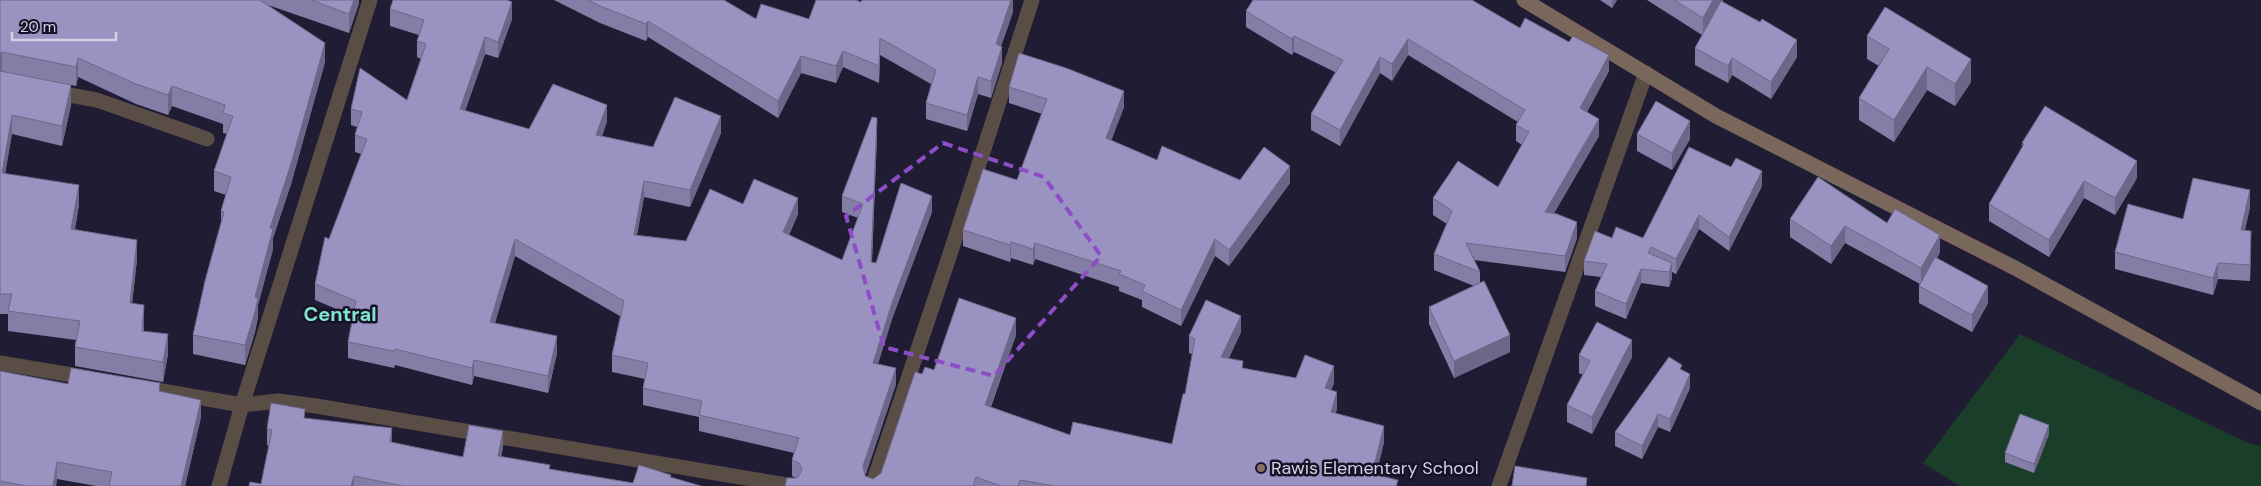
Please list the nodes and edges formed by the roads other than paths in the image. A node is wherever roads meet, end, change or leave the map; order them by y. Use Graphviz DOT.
graph roads {
  1 [pos="370,0"];
  2 [pos="1032,0"];
  3 [pos="1524,0"];
  4 [pos="1646,73"];
  5 [pos="39,89"];
  6 [pos="207,139"];
  7 [pos="0,362"];
  8 [pos="106,381"];
  9 [pos="126,385"];
  10 [pos="2261,403"];
  11 [pos="242,405"];
  12 [pos="219,486"];
  13 [pos="793,486"];
  14 [pos="872,486"];
  15 [pos="1499,486"];
  1 -- 11 [label="street"];
  2 -- 14 [label="street"];
  3 -- 4 [label="main road"];
  4 -- 10 [label="main road"];
  4 -- 15 [label="street"];
  5 -- 6 [label="street"];
  7 -- 8 [label="street"];
  9 -- 11 [label="street"];
  11 -- 12 [label="street"];
  11 -- 13 [label="street"];
}
